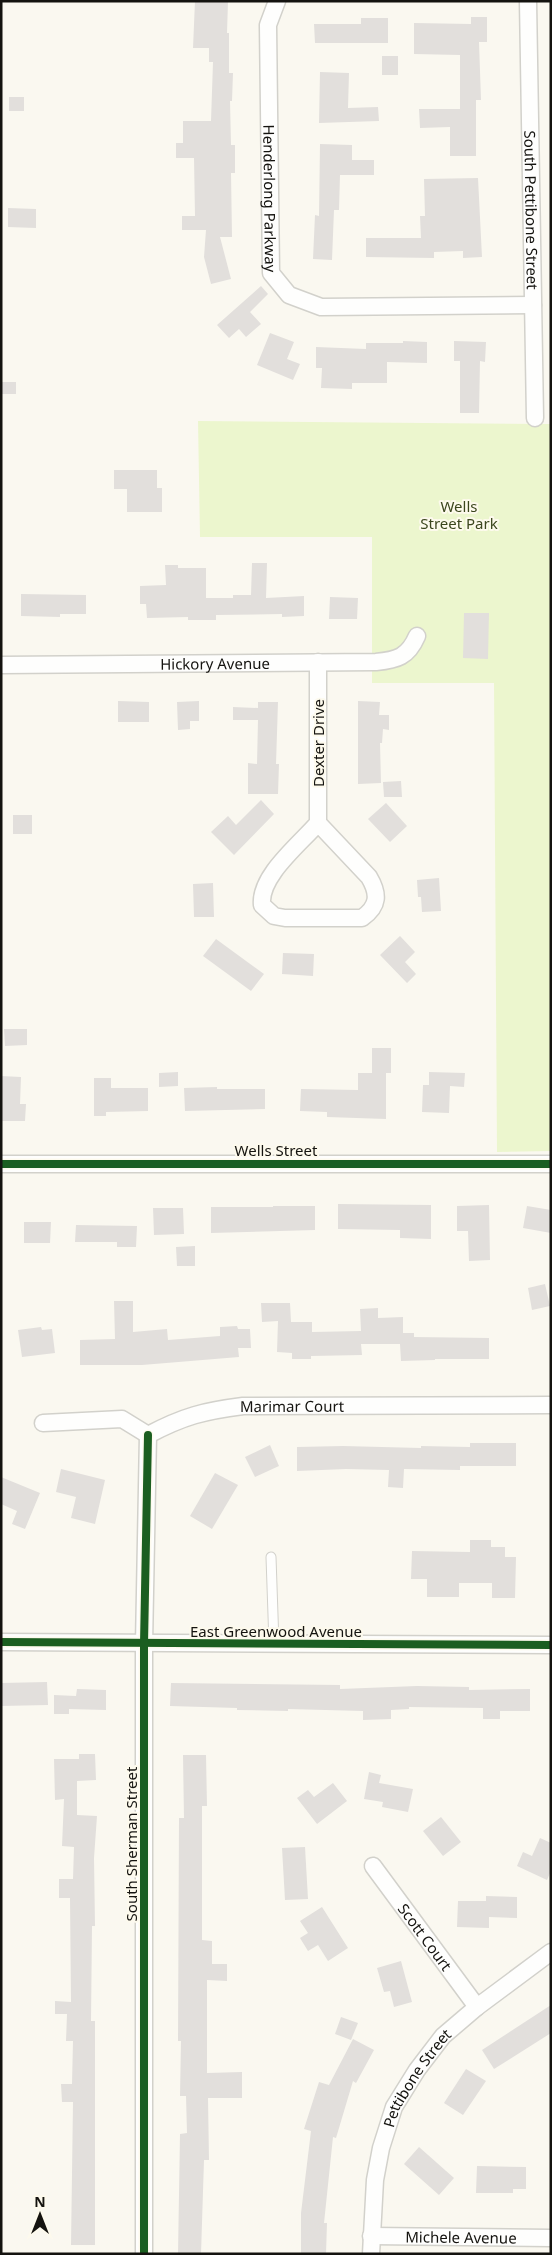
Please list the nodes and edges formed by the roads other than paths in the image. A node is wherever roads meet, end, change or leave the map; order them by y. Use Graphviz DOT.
graph roads {
  1 [pos="277,1"];
  2 [pos="528,1"];
  3 [pos="533,305"];
  4 [pos="535,418"];
  5 [pos="417,636"];
  6 [pos="318,662"];
  7 [pos="1,665"];
  8 [pos="318,823"];
  9 [pos="1,1164"];
  10 [pos="551,1164"];
  11 [pos="551,1405"];
  12 [pos="43,1423"];
  13 [pos="148,1435"];
  14 [pos="271,1556"];
  15 [pos="1,1642"];
  16 [pos="144,1644"];
  17 [pos="274,1644"];
  18 [pos="551,1645"];
  19 [pos="373,1866"];
  20 [pos="551,1952"];
  21 [pos="477,2007"];
  22 [pos="372,2236"];
  23 [pos="551,2238"];
  24 [pos="144,2254"];
  25 [pos="371,2254"];
  1 -- 3 [label="street, Henderlong Parkway"];
  2 -- 3 [label="street, South Pettibone Street"];
  3 -- 4 [label="street, South Pettibone Street"];
  5 -- 6 [label="street, Hickory Avenue"];
  6 -- 7 [label="street, Hickory Avenue"];
  6 -- 8 [label="street, Dexter Drive"];
  8 -- 8 [label="street"];
  9 -- 10 [label="street, Wells Street"];
  11 -- 13 [label="street, Marimar Court"];
  12 -- 13 [label="street"];
  13 -- 16 [label="street, South Sherman Street"];
  14 -- 17 [label="lane"];
  15 -- 16 [label="street, East Greenwood Avenue"];
  16 -- 17 [label="street, East Greenwood Avenue"];
  16 -- 24 [label="street, South Sherman Street"];
  17 -- 18 [label="street, East Greenwood Avenue"];
  19 -- 21 [label="street, Scott Court"];
  20 -- 21 [label="street, Pettibone Street"];
  21 -- 22 [label="street, Pettibone Street"];
  22 -- 23 [label="street, Michele Avenue"];
  22 -- 25 [label="street, Pettibone Street"];
}
